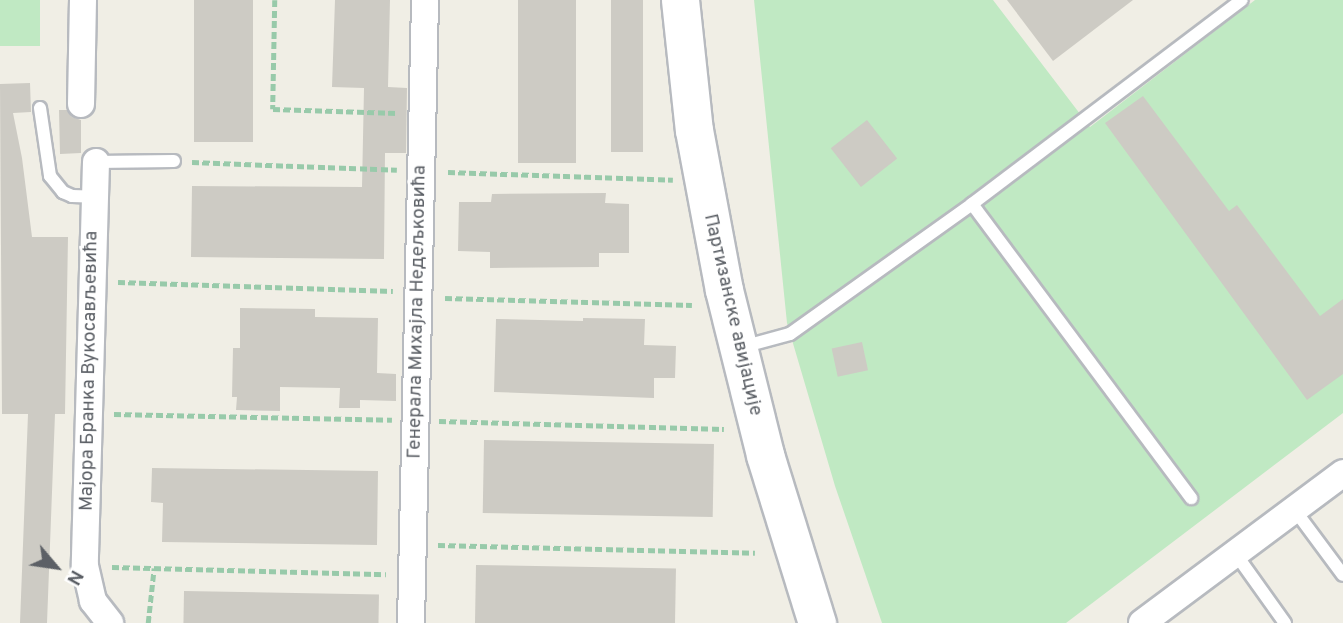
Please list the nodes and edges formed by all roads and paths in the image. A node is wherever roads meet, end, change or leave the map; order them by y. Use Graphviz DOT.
graph roads {
  1 [pos="83,0"];
  2 [pos="275,0"];
  3 [pos="425,0"];
  4 [pos="680,0"];
  5 [pos="1242,0"];
  6 [pos="81,104"];
  7 [pos="40,108"];
  8 [pos="422,114"];
  9 [pos="174,161"];
  10 [pos="96,162"];
  11 [pos="421,171"];
  12 [pos="704,187"];
  13 [pos="94,197"];
  14 [pos="972,204"];
  15 [pos="92,281"];
  16 [pos="418,295"];
  17 [pos="692,305"];
  18 [pos="738,348"];
  19 [pos="89,414"];
  20 [pos="416,421"];
  21 [pos="724,429"];
  22 [pos="1343,472"];
  23 [pos="1191,498"];
  24 [pos="1294,509"];
  25 [pos="413,545"];
  26 [pos="755,553"];
  27 [pos="1235,553"];
  28 [pos="85,566"];
  29 [pos="154,568"];
  30 [pos="412,575"];
  31 [pos="1343,575"];
  32 [pos="110,623"];
  33 [pos="148,623"];
  34 [pos="411,623"];
  35 [pos="817,623"];
  36 [pos="1142,623"];
  37 [pos="1285,623"];
  1 -- 6 [label="street"];
  2 -- 8 [label="path"];
  3 -- 8 [label="street, Генерала Михајла Недељковића"];
  4 -- 12 [label="street, Партизанске авијације"];
  5 -- 14 [label="lane"];
  7 -- 13 [label="lane"];
  8 -- 11 [label="street, Генерала Михајла Недељковића"];
  9 -- 10 [label="lane"];
  9 -- 11 [label="path"];
  10 -- 13 [label="street, Мајора Бранка Вукосављевића"];
  11 -- 12 [label="path"];
  11 -- 16 [label="street, Генерала Михајла Недељковића"];
  12 -- 18 [label="street, Партизанске авијације"];
  13 -- 15 [label="street, Мајора Бранка Вукосављевића"];
  14 -- 18 [label="lane"];
  14 -- 23 [label="lane"];
  15 -- 16 [label="path"];
  15 -- 19 [label="street, Мајора Бранка Вукосављевића"];
  16 -- 17 [label="path"];
  16 -- 20 [label="street, Генерала Михајла Недељковића"];
  18 -- 35 [label="street, Партизанске авијације"];
  19 -- 20 [label="path"];
  19 -- 28 [label="street, Мајора Бранка Вукосављевића"];
  20 -- 21 [label="path"];
  20 -- 25 [label="street, Генерала Михајла Недељковића"];
  22 -- 24 [label="street"];
  24 -- 27 [label="street"];
  24 -- 31 [label="lane"];
  25 -- 26 [label="path"];
  25 -- 30 [label="street, Генерала Михајла Недељковића"];
  27 -- 36 [label="street"];
  27 -- 37 [label="lane"];
  28 -- 29 [label="path"];
  28 -- 32 [label="street, Мајора Бранка Вукосављевића"];
  29 -- 30 [label="path"];
  29 -- 33 [label="path"];
  30 -- 34 [label="street, Генерала Михајла Недељковића"];
}
